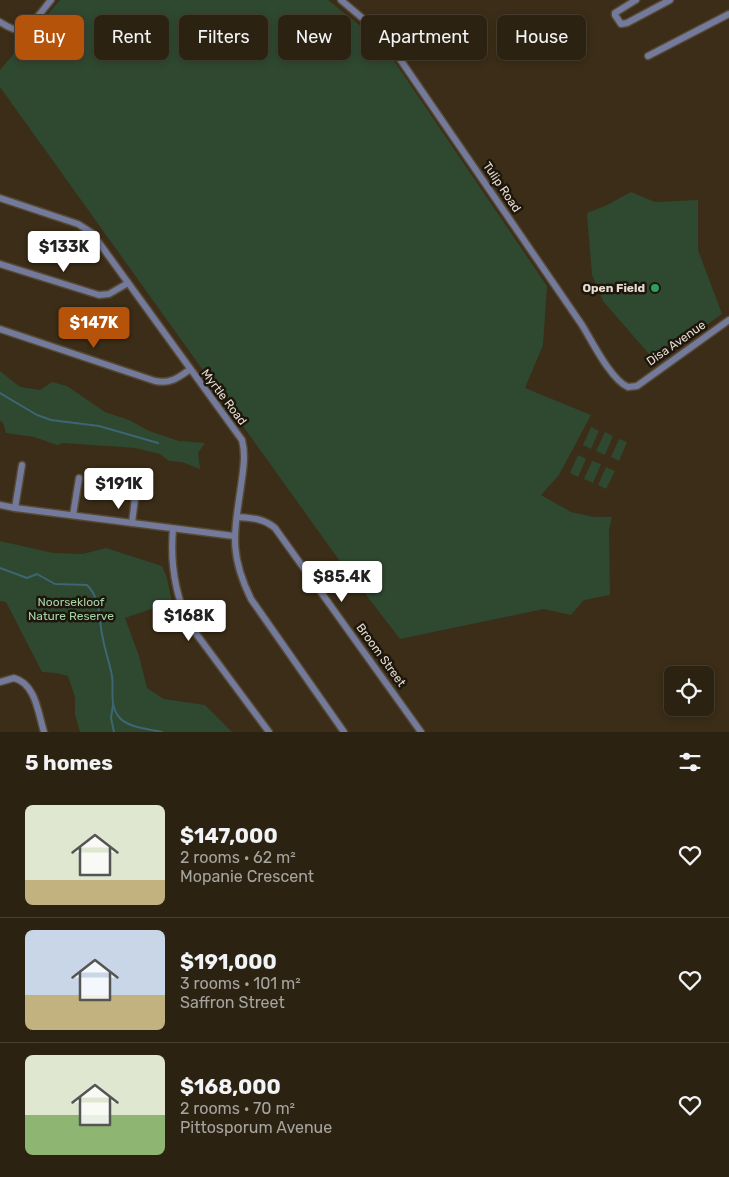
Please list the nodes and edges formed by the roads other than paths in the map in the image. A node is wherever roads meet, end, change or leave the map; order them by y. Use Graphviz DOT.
graph roads {
  1 [pos="51,0"];
  2 [pos="341,0"];
  3 [pos="636,0"];
  4 [pos="670,0"];
  5 [pos="729,14"];
  6 [pos="0,22"];
  7 [pos="648,56"];
  8 [pos="0,198"];
  9 [pos="0,264"];
  10 [pos="128,283"];
  11 [pos="729,320"];
  12 [pos="0,329"];
  13 [pos="190,370"];
  14 [pos="636,386"];
  15 [pos="22,465"];
  16 [pos="79,478"];
  17 [pos="137,482"];
  18 [pos="0,505"];
  19 [pos="15,508"];
  20 [pos="73,515"];
  21 [pos="237,517"];
  22 [pos="132,523"];
  23 [pos="173,529"];
  24 [pos="234,536"];
  25 [pos="0,682"];
  26 [pos="44,732"];
  27 [pos="269,732"];
  28 [pos="344,732"];
  29 [pos="421,732"];
  1 -- 6 [label="street"];
  2 -- 14 [label="street, Tulip Road"];
  3 -- 4 [label="street"];
  5 -- 7 [label="street"];
  8 -- 10 [label="street, Myrtle Road"];
  9 -- 10 [label="street"];
  10 -- 13 [label="street, Myrtle Road"];
  11 -- 14 [label="street, Disa Avenue"];
  12 -- 13 [label="street"];
  13 -- 21 [label="street, Myrtle Road"];
  15 -- 19 [label="street"];
  16 -- 20 [label="street"];
  17 -- 22 [label="street"];
  18 -- 19 [label="street"];
  19 -- 20 [label="street"];
  20 -- 22 [label="street"];
  21 -- 24 [label="street, Myrtle Road"];
  21 -- 29 [label="street, Broom Street"];
  22 -- 23 [label="street"];
  23 -- 24 [label="street"];
  23 -- 27 [label="street"];
  24 -- 28 [label="street, Myrtle Road"];
  25 -- 26 [label="street"];
}
